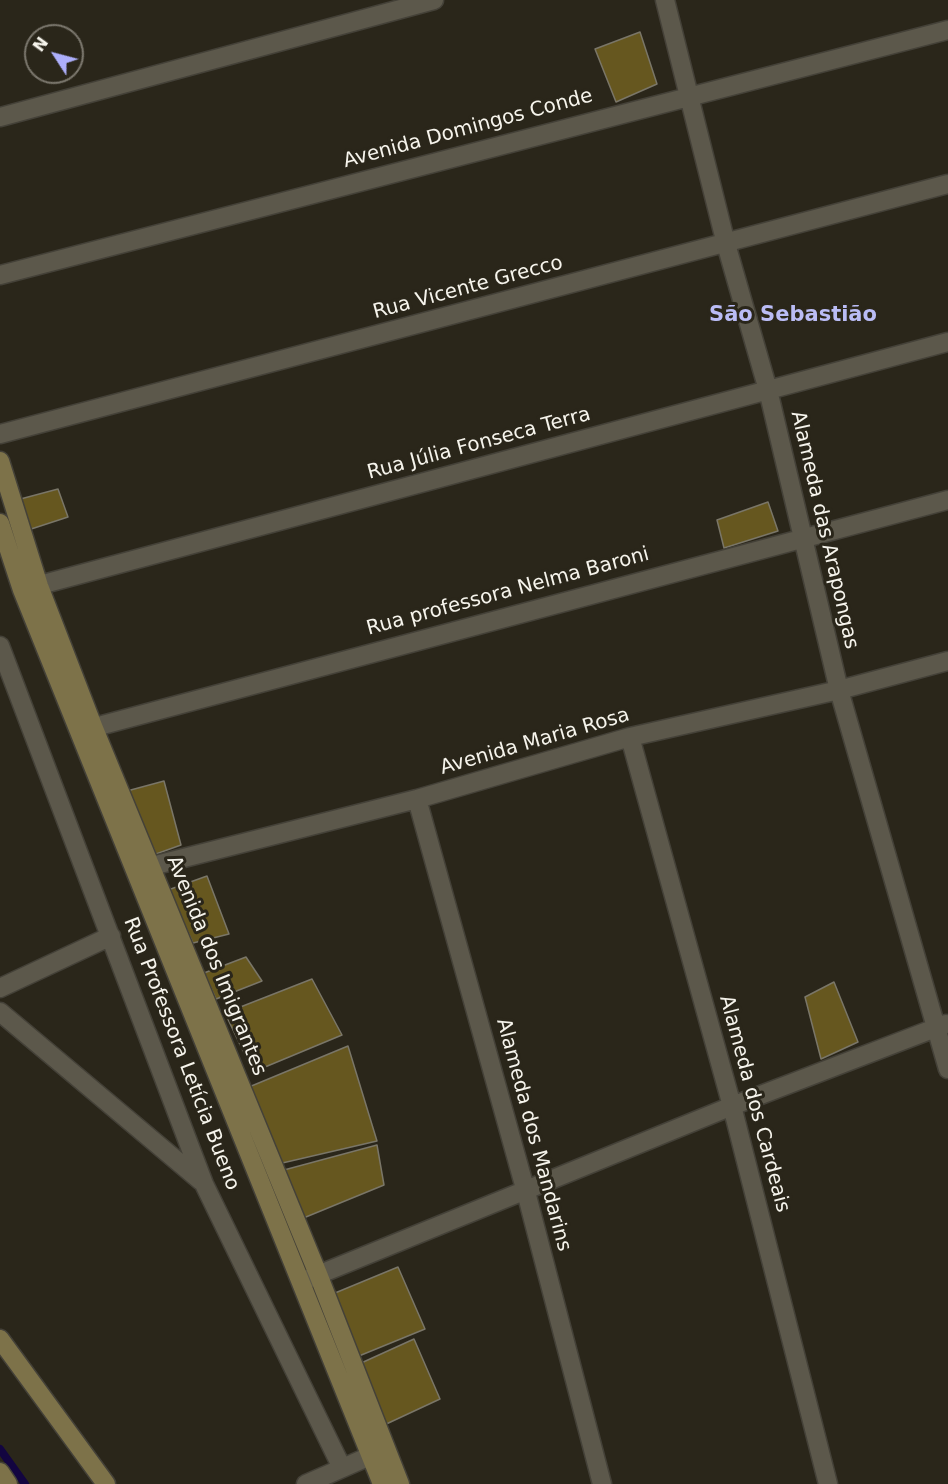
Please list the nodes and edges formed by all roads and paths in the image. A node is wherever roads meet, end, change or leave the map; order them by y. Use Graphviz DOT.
graph roads {
  1 [pos="434,0"];
  2 [pos="665,0"];
  3 [pos="948,30"];
  4 [pos="688,95"];
  5 [pos="0,117"];
  6 [pos="948,184"];
  7 [pos="726,244"];
  8 [pos="0,275"];
  9 [pos="948,342"];
  10 [pos="768,390"];
  11 [pos="0,434"];
  12 [pos="0,461"];
  13 [pos="948,500"];
  14 [pos="0,523"];
  15 [pos="803,538"];
  16 [pos="30,588"];
  17 [pos="0,646"];
  18 [pos="948,661"];
  19 [pos="839,690"];
  20 [pos="87,729"];
  21 [pos="630,737"];
  22 [pos="417,800"];
  23 [pos="144,871"];
  24 [pos="111,936"];
  25 [pos="0,988"];
  26 [pos="0,1012"];
  27 [pos="943,1025"];
  28 [pos="948,1069"];
  29 [pos="732,1106"];
  30 [pos="204,1184"];
  31 [pos="526,1192"];
  32 [pos="318,1274"];
  33 [pos="299,1283"];
  34 [pos="0,1339"];
  35 [pos="377,1451"];
  36 [pos="342,1468"];
  37 [pos="0,1472"];
  38 [pos="8,1484"];
  39 [pos="106,1484"];
  40 [pos="306,1484"];
  41 [pos="382,1484"];
  42 [pos="400,1484"];
  43 [pos="602,1484"];
  44 [pos="828,1484"];
  1 -- 5 [label="street"];
  2 -- 4 [label="street, Alameda das Arapongas"];
  3 -- 4 [label="street, Avenida Domingos Conde"];
  4 -- 7 [label="street, Alameda das Arapongas"];
  4 -- 8 [label="street, Avenida Domingos Conde"];
  6 -- 7 [label="street, Rua Vicente Grecco"];
  7 -- 10 [label="street, Alameda das Arapongas"];
  7 -- 11 [label="street, Rua Vicente Grecco"];
  9 -- 10 [label="street, Rua Júlia Fonseca Terra"];
  10 -- 15 [label="street, Alameda das Arapongas"];
  10 -- 16 [label="street, Rua Júlia Fonseca Terra"];
  12 -- 16 [label="main road, Avenida dos Imigrantes"];
  13 -- 15 [label="street, Rua professora Nelma Baroni"];
  14 -- 16 [label="main road, Avenida dos Imigrantes"];
  15 -- 19 [label="street, Alameda das Arapongas"];
  15 -- 20 [label="street, Rua professora Nelma Baroni"];
  16 -- 20 [label="main road, Avenida dos Imigrantes"];
  17 -- 24 [label="street, Rua Professora Letícia Bueno"];
  18 -- 19 [label="street, Avenida Maria Rosa"];
  19 -- 21 [label="street, Avenida Maria Rosa"];
  19 -- 27 [label="street, Alameda das Arapongas"];
  20 -- 23 [label="main road, Avenida dos Imigrantes"];
  21 -- 22 [label="street, Avenida Maria Rosa"];
  21 -- 29 [label="street, Alameda dos Cardeais"];
  22 -- 23 [label="street, Avenida Maria Rosa"];
  22 -- 31 [label="street, Alameda dos Mandarins"];
  23 -- 32 [label="main road, Avenida dos Imigrantes"];
  23 -- 33 [label="main road, Avenida dos Imigrantes"];
  24 -- 25 [label="street"];
  24 -- 30 [label="street, Rua Professora Letícia Bueno"];
  26 -- 30 [label="street"];
  27 -- 28 [label="street, Alameda das Arapongas"];
  27 -- 29 [label="street"];
  29 -- 31 [label="street"];
  29 -- 44 [label="street, Alameda dos Cardeais"];
  30 -- 36 [label="street, Rua Professora Letícia Bueno"];
  31 -- 32 [label="street"];
  31 -- 43 [label="street, Alameda dos Mandarins"];
  32 -- 33 [label="street"];
  32 -- 35 [label="main road, Avenida dos Imigrantes"];
  33 -- 35 [label="main road, Avenida dos Imigrantes"];
  34 -- 39 [label="main road"];
  35 -- 36 [label="street"];
  35 -- 41 [label="main road, Avenida dos Imigrantes"];
  35 -- 42 [label="main road, Avenida dos Imigrantes"];
  36 -- 40 [label="street"];
  37 -- 38 [label="main road"];
}
